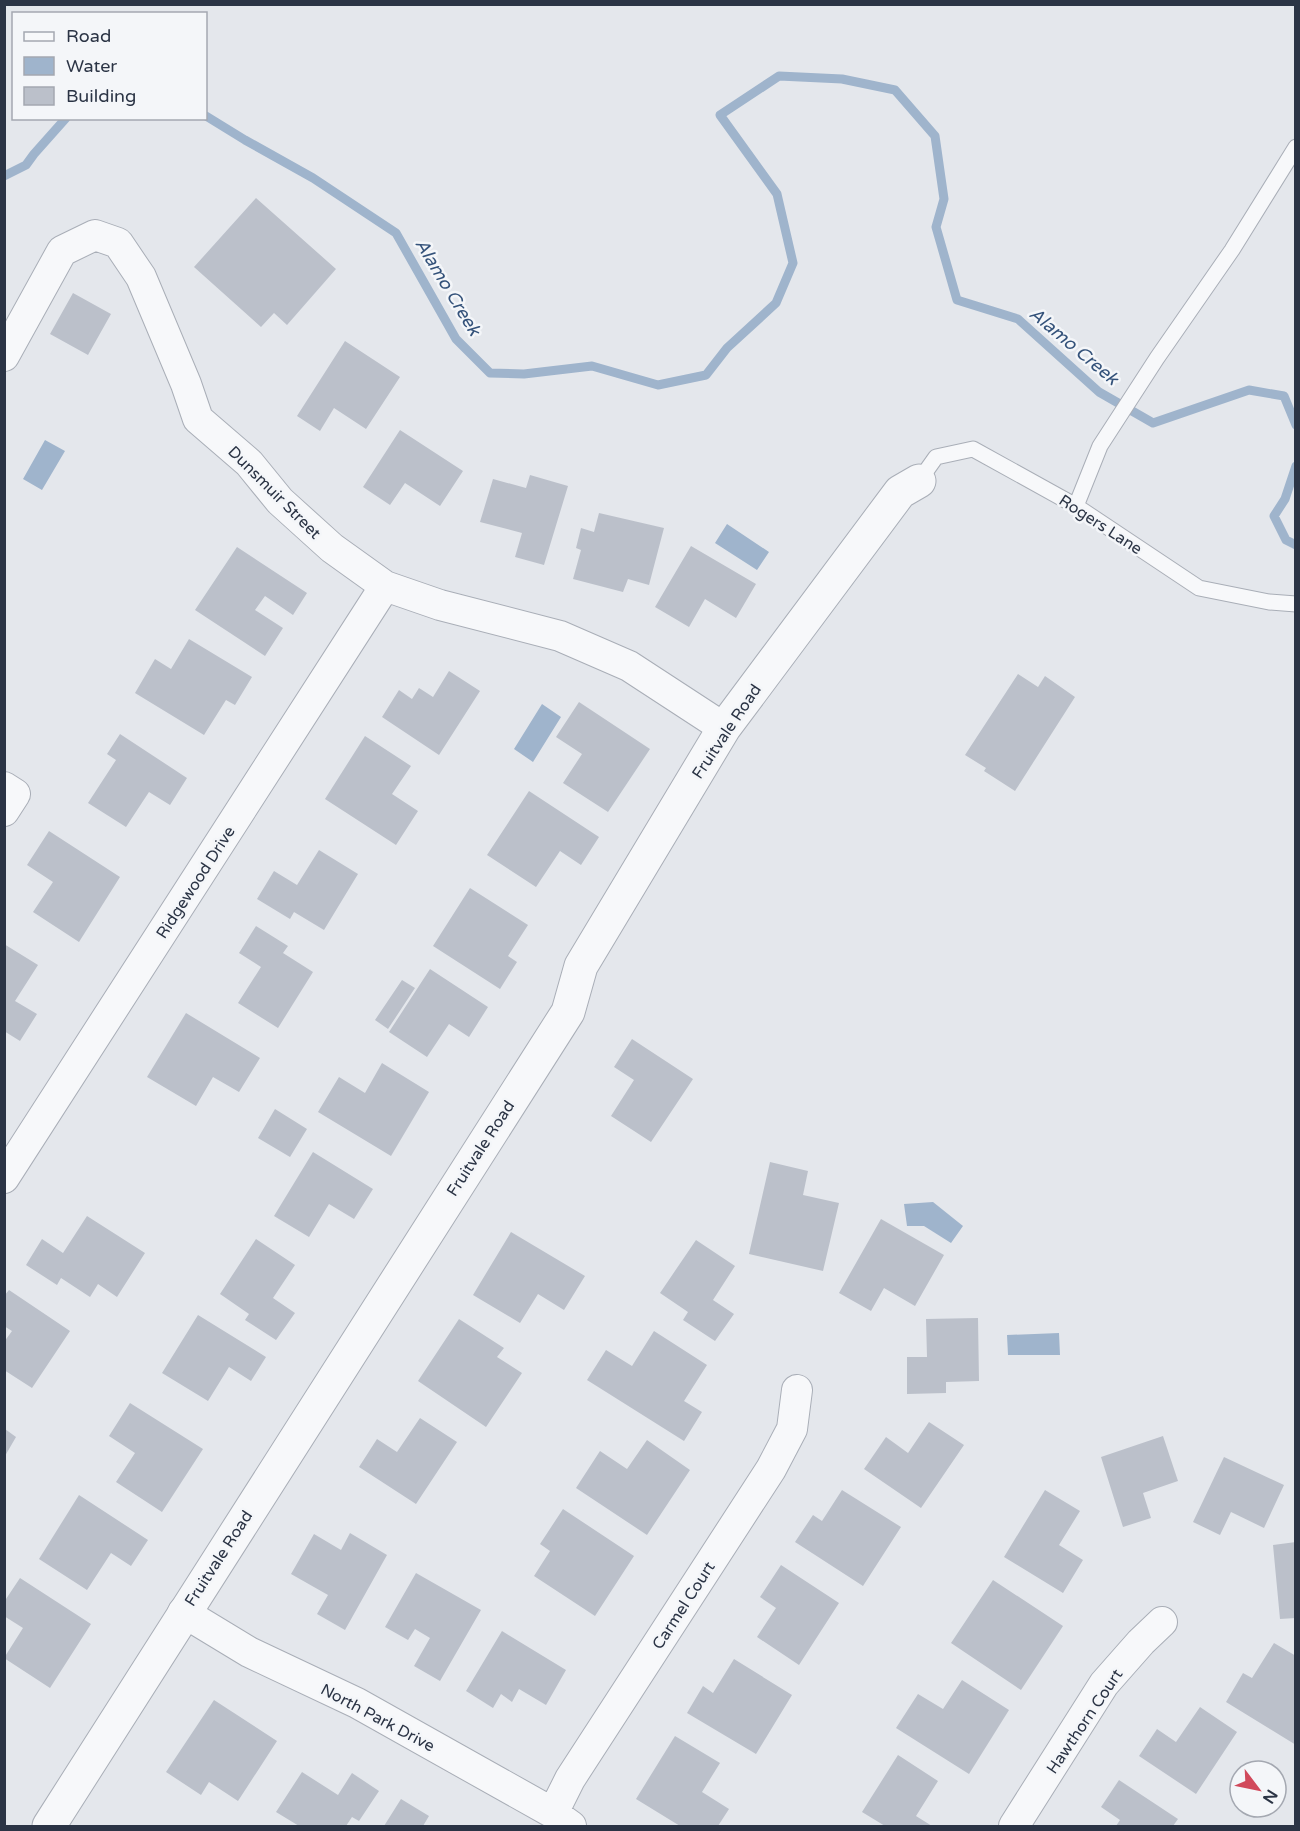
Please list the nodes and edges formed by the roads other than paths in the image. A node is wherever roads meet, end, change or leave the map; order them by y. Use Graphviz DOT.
graph roads {
  1 [pos="1296,147"];
  2 [pos="4,356"];
  3 [pos="919,482"];
  4 [pos="1076,506"];
  5 [pos="385,586"];
  6 [pos="1296,604"];
  7 [pos="724,728"];
  8 [pos="4,787"];
  9 [pos="4,811"];
  10 [pos="4,1178"];
  11 [pos="797,1390"];
  12 [pos="183,1612"];
  13 [pos="1162,1622"];
  14 [pos="562,1820"];
  15 [pos="49,1827"];
  16 [pos="1014,1827"];
  1 -- 4 [label="lane"];
  2 -- 5 [label="street, Dunsmuir Street"];
  3 -- 4 [label="lane, Rogers Lane"];
  3 -- 7 [label="street, Fruitvale Road"];
  4 -- 6 [label="lane, Rogers Lane"];
  5 -- 7 [label="street, Dunsmuir Street"];
  5 -- 10 [label="street, Ridgewood Drive"];
  7 -- 12 [label="street, Fruitvale Road"];
  8 -- 9 [label="street"];
  11 -- 14 [label="street, Carmel Court"];
  12 -- 14 [label="street, North Park Drive"];
  12 -- 15 [label="street, Fruitvale Road"];
  13 -- 16 [label="street, Hawthorn Court"];
}
